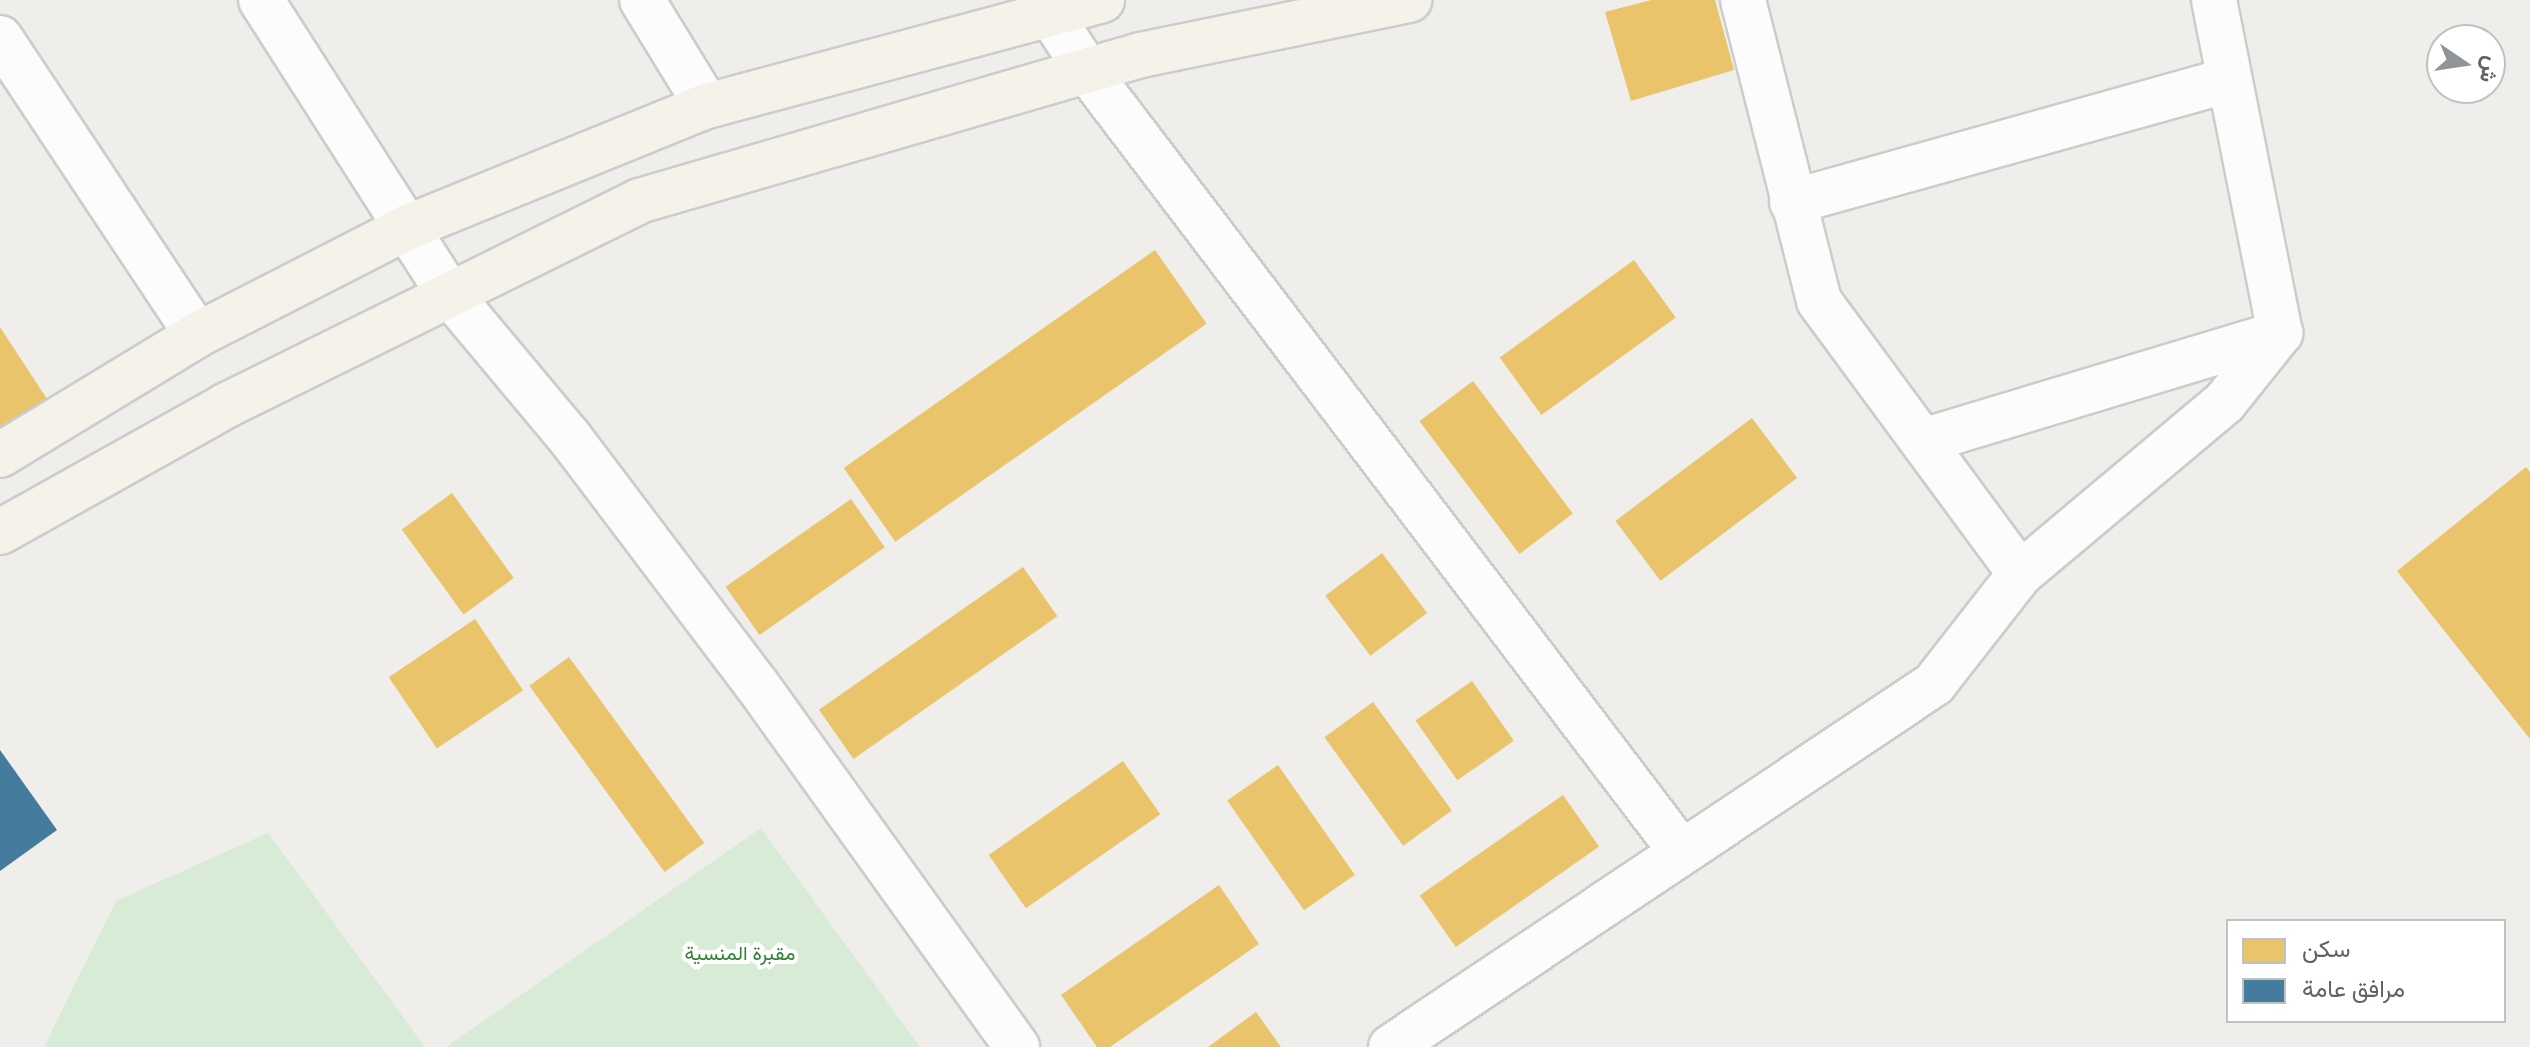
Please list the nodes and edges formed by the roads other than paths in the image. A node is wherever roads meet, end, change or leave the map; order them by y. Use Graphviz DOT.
graph roads {
  1 [pos="261,0"];
  2 [pos="642,0"];
  3 [pos="1102,0"];
  4 [pos="1409,0"];
  5 [pos="1743,0"];
  6 [pos="2214,0"];
  7 [pos="1044,5"];
  8 [pos="0,38"];
  9 [pos="1088,72"];
  10 [pos="2228,80"];
  11 [pos="707,106"];
  12 [pos="1792,202"];
  13 [pos="406,228"];
  14 [pos="447,291"];
  15 [pos="2280,333"];
  16 [pos="197,335"];
  17 [pos="1926,440"];
  18 [pos="0,455"];
  19 [pos="0,532"];
  20 [pos="2020,574"];
  21 [pos="1680,850"];
  22 [pos="1017,1047"];
  23 [pos="1391,1047"];
  1 -- 13 [label="street"];
  2 -- 11 [label="street"];
  3 -- 7 [label="main road"];
  4 -- 9 [label="main road"];
  5 -- 12 [label="street"];
  6 -- 10 [label="street"];
  7 -- 9 [label="street"];
  7 -- 11 [label="main road"];
  8 -- 16 [label="street"];
  9 -- 14 [label="main road"];
  9 -- 21 [label="street"];
  10 -- 12 [label="street"];
  10 -- 15 [label="street"];
  11 -- 13 [label="main road"];
  12 -- 17 [label="street"];
  13 -- 14 [label="street"];
  13 -- 16 [label="main road"];
  14 -- 19 [label="main road"];
  14 -- 22 [label="street"];
  15 -- 17 [label="street"];
  15 -- 20 [label="street"];
  16 -- 18 [label="main road"];
  17 -- 20 [label="street"];
  20 -- 21 [label="street"];
  21 -- 23 [label="street"];
}
